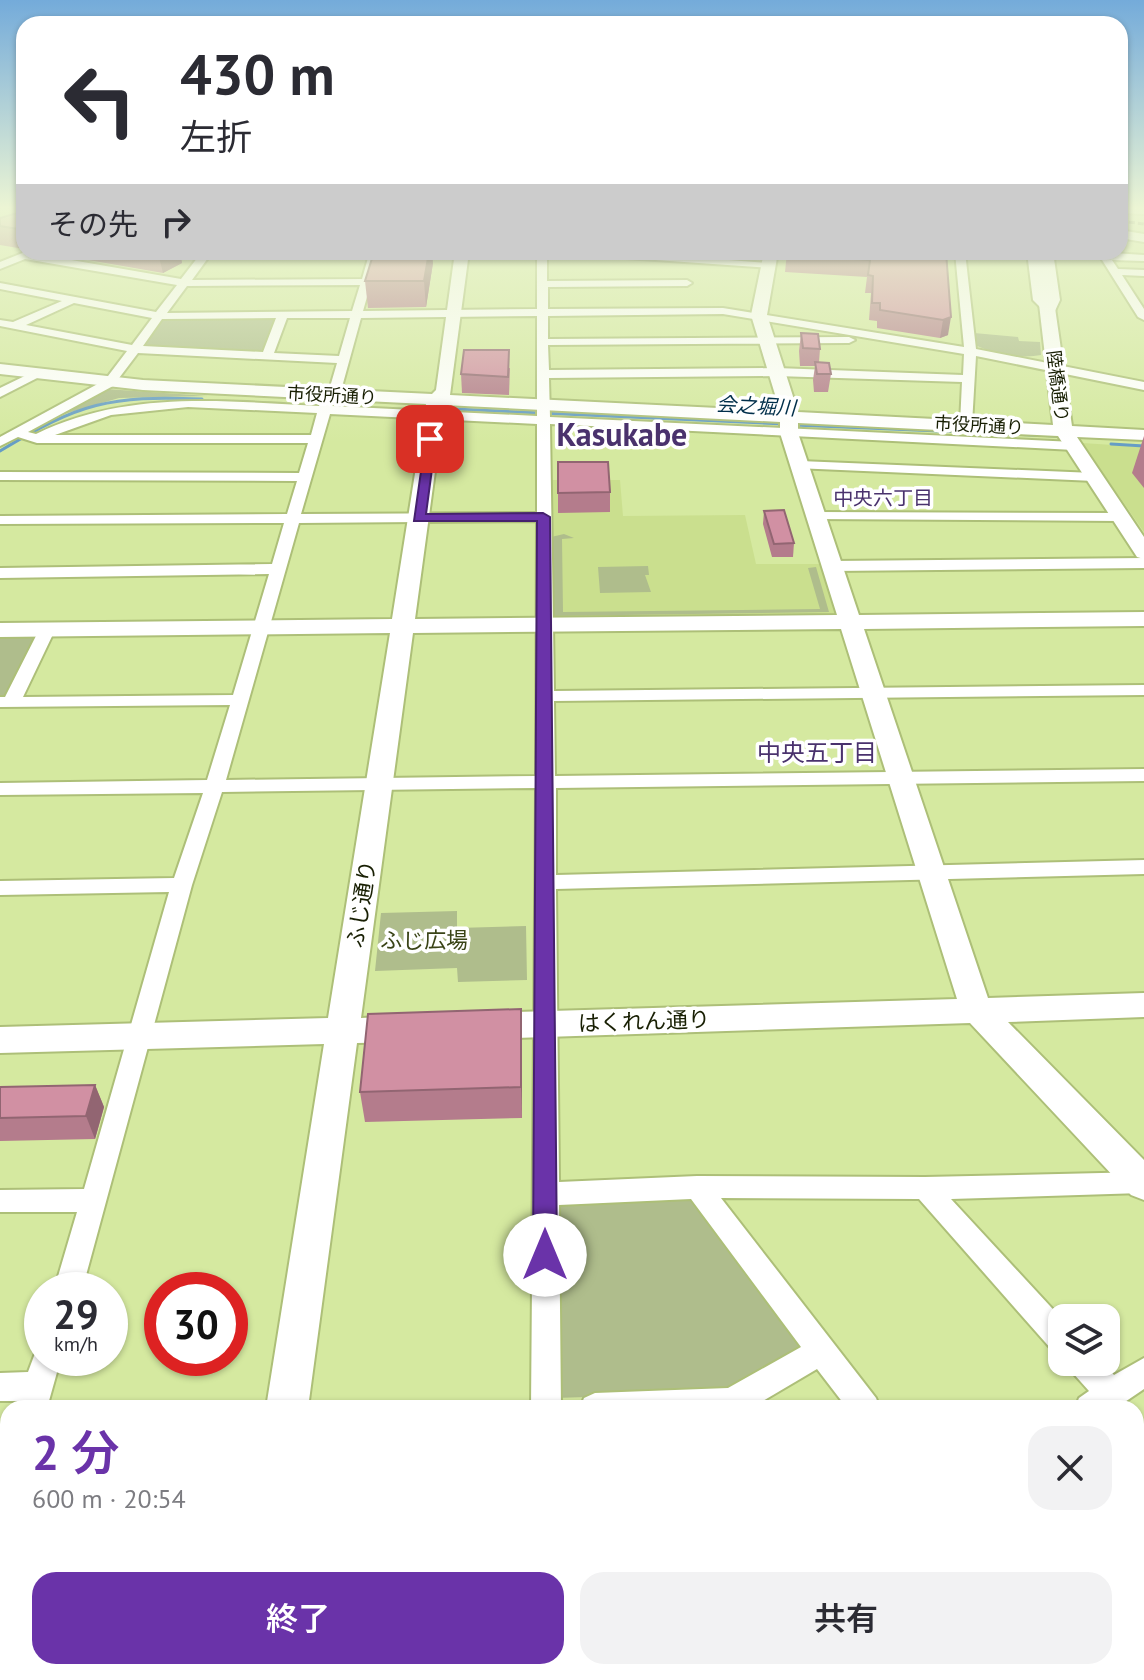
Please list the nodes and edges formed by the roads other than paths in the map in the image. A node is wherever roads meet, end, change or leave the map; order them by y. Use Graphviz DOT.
graph roads {
  1 [pos="182,285"];
  2 [pos="365,285"];
  3 [pos="452,285"];
  4 [pos="542,285"];
  5 [pos="686,285"];
  6 [pos="764,285"];
  7 [pos="963,285"];
  8 [pos="1036,285"];
  9 [pos="1045,285"];
  10 [pos="1053,285"];
  11 [pos="1126,285"];
  12 [pos="0,286"];
  13 [pos="1128,289"];
  14 [pos="1144,289"];
  15 [pos="73,300"];
  16 [pos="675,311"];
  17 [pos="1050,311"];
  18 [pos="448,313"];
  19 [pos="542,313"];
  20 [pos="357,314"];
  21 [pos="283,315"];
  22 [pos="759,315"];
  23 [pos="158,316"];
  24 [pos="1144,317"];
  25 [pos="0,323"];
  26 [pos="15,326"];
  27 [pos="0,333"];
  28 [pos="863,333"];
  29 [pos="766,340"];
  30 [pos="543,342"];
  31 [pos="137,349"];
  32 [pos="970,352"];
  33 [pos="267,356"];
  34 [pos="345,360"];
  35 [pos="1053,366"];
  36 [pos="0,369"];
  37 [pos="777,372"];
  38 [pos="543,374"];
  39 [pos="37,375"];
  40 [pos="966,379"];
  41 [pos="109,383"];
  42 [pos="1144,386"];
  43 [pos="0,393"];
  44 [pos="327,403"];
  45 [pos="435,407"];
  46 [pos="543,413"];
  47 [pos="966,424"];
  48 [pos="789,425"];
  49 [pos="1144,435"];
  50 [pos="26,436"];
  51 [pos="316,439"];
  52 [pos="1069,439"];
  53 [pos="0,442"];
  54 [pos="800,465"];
  55 [pos="0,476"];
  56 [pos="306,477"];
  57 [pos="1094,477"];
  58 [pos="816,516"];
  59 [pos="543,517"];
  60 [pos="1119,517"];
  61 [pos="418,518"];
  62 [pos="293,519"];
  63 [pos="0,520"];
  64 [pos="1144,553"];
  65 [pos="1144,563"];
  66 [pos="832,566"];
  67 [pos="278,569"];
  68 [pos="0,573"];
  69 [pos="1144,619"];
  70 [pos="848,621"];
  71 [pos="544,624"];
  72 [pos="403,625"];
  73 [pos="261,627"];
  74 [pos="0,630"];
  75 [pos="47,630"];
  76 [pos="1144,690"];
  77 [pos="872,692"];
  78 [pos="546,696"];
  79 [pos="239,700"];
  80 [pos="6,702"];
  81 [pos="1144,775"];
  82 [pos="900,778"];
  83 [pos="380,783"];
  84 [pos="546,783"];
  85 [pos="215,786"];
  86 [pos="0,789"];
  87 [pos="1144,867"];
  88 [pos="932,874"];
  89 [pos="545,882"];
  90 [pos="182,885"];
  91 [pos="0,888"];
  92 [pos="1144,1005"];
  93 [pos="976,1009"];
  94 [pos="546,1025"];
  95 [pos="342,1031"];
  96 [pos="140,1037"];
  97 [pos="0,1040"];
  98 [pos="1143,1183"];
  99 [pos="697,1187"];
  100 [pos="925,1188"];
  101 [pos="545,1194"];
  102 [pos="95,1200"];
  103 [pos="0,1201"];
  104 [pos="73,1272"];
  105 [pos="1048,1324"];
  106 [pos="821,1351"];
  107 [pos="1144,1372"];
  108 [pos="41,1376"];
  109 [pos="1089,1376"];
  110 [pos="0,1387"];
  111 [pos="35,1397"];
  112 [pos="288,1400"];
  113 [pos="546,1400"];
  114 [pos="736,1400"];
  115 [pos="859,1400"];
  116 [pos="1101,1400"];
  117 [pos="1102,1400"];
  1 -- 23 [label="street"];
  2 -- 20 [label="street"];
  3 -- 18 [label="street, ふじ通り"];
  4 -- 19 [label="street"];
  5 -- 16 [label="street"];
  6 -- 22 [label="street"];
  7 -- 32 [label="street"];
  8 -- 17 [label="street"];
  9 -- 17 [label="street, 陸橋通り"];
  10 -- 17 [label="street"];
  11 -- 13 [label="street"];
  12 -- 15 [label="street"];
  13 -- 14 [label="street"];
  13 -- 24 [label="street"];
  15 -- 23 [label="street"];
  15 -- 26 [label="street"];
  16 -- 19 [label="street"];
  16 -- 22 [label="street"];
  17 -- 35 [label="street, 陸橋通り"];
  18 -- 19 [label="street"];
  18 -- 20 [label="street"];
  18 -- 45 [label="street, ふじ通り"];
  19 -- 30 [label="street"];
  20 -- 21 [label="street"];
  20 -- 34 [label="street"];
  21 -- 23 [label="street"];
  21 -- 33 [label="street"];
  22 -- 28 [label="street"];
  22 -- 29 [label="street"];
  23 -- 31 [label="street"];
  25 -- 26 [label="street"];
  26 -- 27 [label="street"];
  26 -- 31 [label="street"];
  28 -- 29 [label="street"];
  28 -- 32 [label="street"];
  29 -- 30 [label="street"];
  29 -- 37 [label="street"];
  30 -- 38 [label="street"];
  31 -- 33 [label="street"];
  31 -- 41 [label="street"];
  32 -- 35 [label="street"];
  32 -- 40 [label="street"];
  33 -- 34 [label="street"];
  34 -- 44 [label="street"];
  35 -- 42 [label="street"];
  35 -- 52 [label="street, 陸橋通り"];
  36 -- 39 [label="street, 市役所通り"];
  37 -- 38 [label="street"];
  37 -- 40 [label="street"];
  37 -- 48 [label="street"];
  38 -- 46 [label="street"];
  39 -- 41 [label="street, 市役所通り"];
  39 -- 43 [label="street"];
  40 -- 47 [label="street"];
  41 -- 44 [label="street, 市役所通り"];
  41 -- 50 [label="street"];
  44 -- 45 [label="street, 市役所通り"];
  44 -- 50 [label="street"];
  44 -- 51 [label="street"];
  45 -- 46 [label="street, 市役所通り"];
  45 -- 61 [label="street, ふじ通り"];
  46 -- 48 [label="street, 市役所通り"];
  46 -- 59 [label="street"];
  47 -- 48 [label="street, 市役所通り"];
  47 -- 52 [label="street, 市役所通り"];
  48 -- 52 [label="street"];
  48 -- 54 [label="street"];
  49 -- 52 [label="street, 市役所通り"];
  50 -- 51 [label="street"];
  50 -- 53 [label="street"];
  51 -- 56 [label="street"];
  52 -- 57 [label="street, 陸橋通り"];
  54 -- 57 [label="street"];
  54 -- 58 [label="street"];
  55 -- 56 [label="street"];
  56 -- 62 [label="street"];
  57 -- 60 [label="street, 陸橋通り"];
  58 -- 60 [label="street"];
  58 -- 66 [label="street"];
  59 -- 61 [label="street"];
  59 -- 71 [label="street"];
  60 -- 64 [label="street, 陸橋通り"];
  61 -- 62 [label="street"];
  61 -- 72 [label="street, ふじ通り"];
  62 -- 63 [label="street"];
  62 -- 67 [label="street"];
  65 -- 66 [label="street"];
  66 -- 70 [label="street"];
  67 -- 68 [label="street"];
  67 -- 73 [label="street"];
  69 -- 70 [label="street"];
  70 -- 71 [label="street"];
  70 -- 77 [label="street"];
  71 -- 72 [label="street"];
  71 -- 78 [label="street"];
  72 -- 73 [label="street"];
  72 -- 83 [label="street, ふじ通り"];
  73 -- 75 [label="street"];
  73 -- 79 [label="street"];
  74 -- 75 [label="street"];
  75 -- 80 [label="street"];
  76 -- 77 [label="street"];
  77 -- 78 [label="street"];
  77 -- 82 [label="street"];
  78 -- 84 [label="street"];
  79 -- 80 [label="street"];
  79 -- 85 [label="street"];
  81 -- 82 [label="street"];
  82 -- 84 [label="street"];
  82 -- 88 [label="street"];
  83 -- 84 [label="street"];
  83 -- 85 [label="street"];
  83 -- 95 [label="street, ふじ通り"];
  84 -- 89 [label="street"];
  85 -- 86 [label="street"];
  85 -- 90 [label="street"];
  87 -- 88 [label="street"];
  88 -- 89 [label="street"];
  88 -- 93 [label="street"];
  89 -- 94 [label="street"];
  90 -- 91 [label="street"];
  90 -- 96 [label="street"];
  92 -- 93 [label="street, はくれん通り"];
  93 -- 94 [label="street, はくれん通り"];
  93 -- 98 [label="street"];
  94 -- 95 [label="street, はくれん通り"];
  94 -- 101 [label="street"];
  95 -- 96 [label="street, はくれん通り"];
  95 -- 112 [label="street, ふじ通り"];
  96 -- 97 [label="street, はくれん通り"];
  96 -- 102 [label="street"];
  98 -- 100 [label="street"];
  99 -- 100 [label="street"];
  99 -- 101 [label="street"];
  99 -- 106 [label="street"];
  100 -- 105 [label="street"];
  101 -- 113 [label="street"];
  102 -- 103 [label="street"];
  102 -- 104 [label="street"];
  106 -- 114 [label="street"];
  106 -- 115 [label="street"];
  107 -- 117 [label="street"];
  108 -- 111 [label="street"];
  109 -- 116 [label="street"];
  110 -- 111 [label="street"];
}
